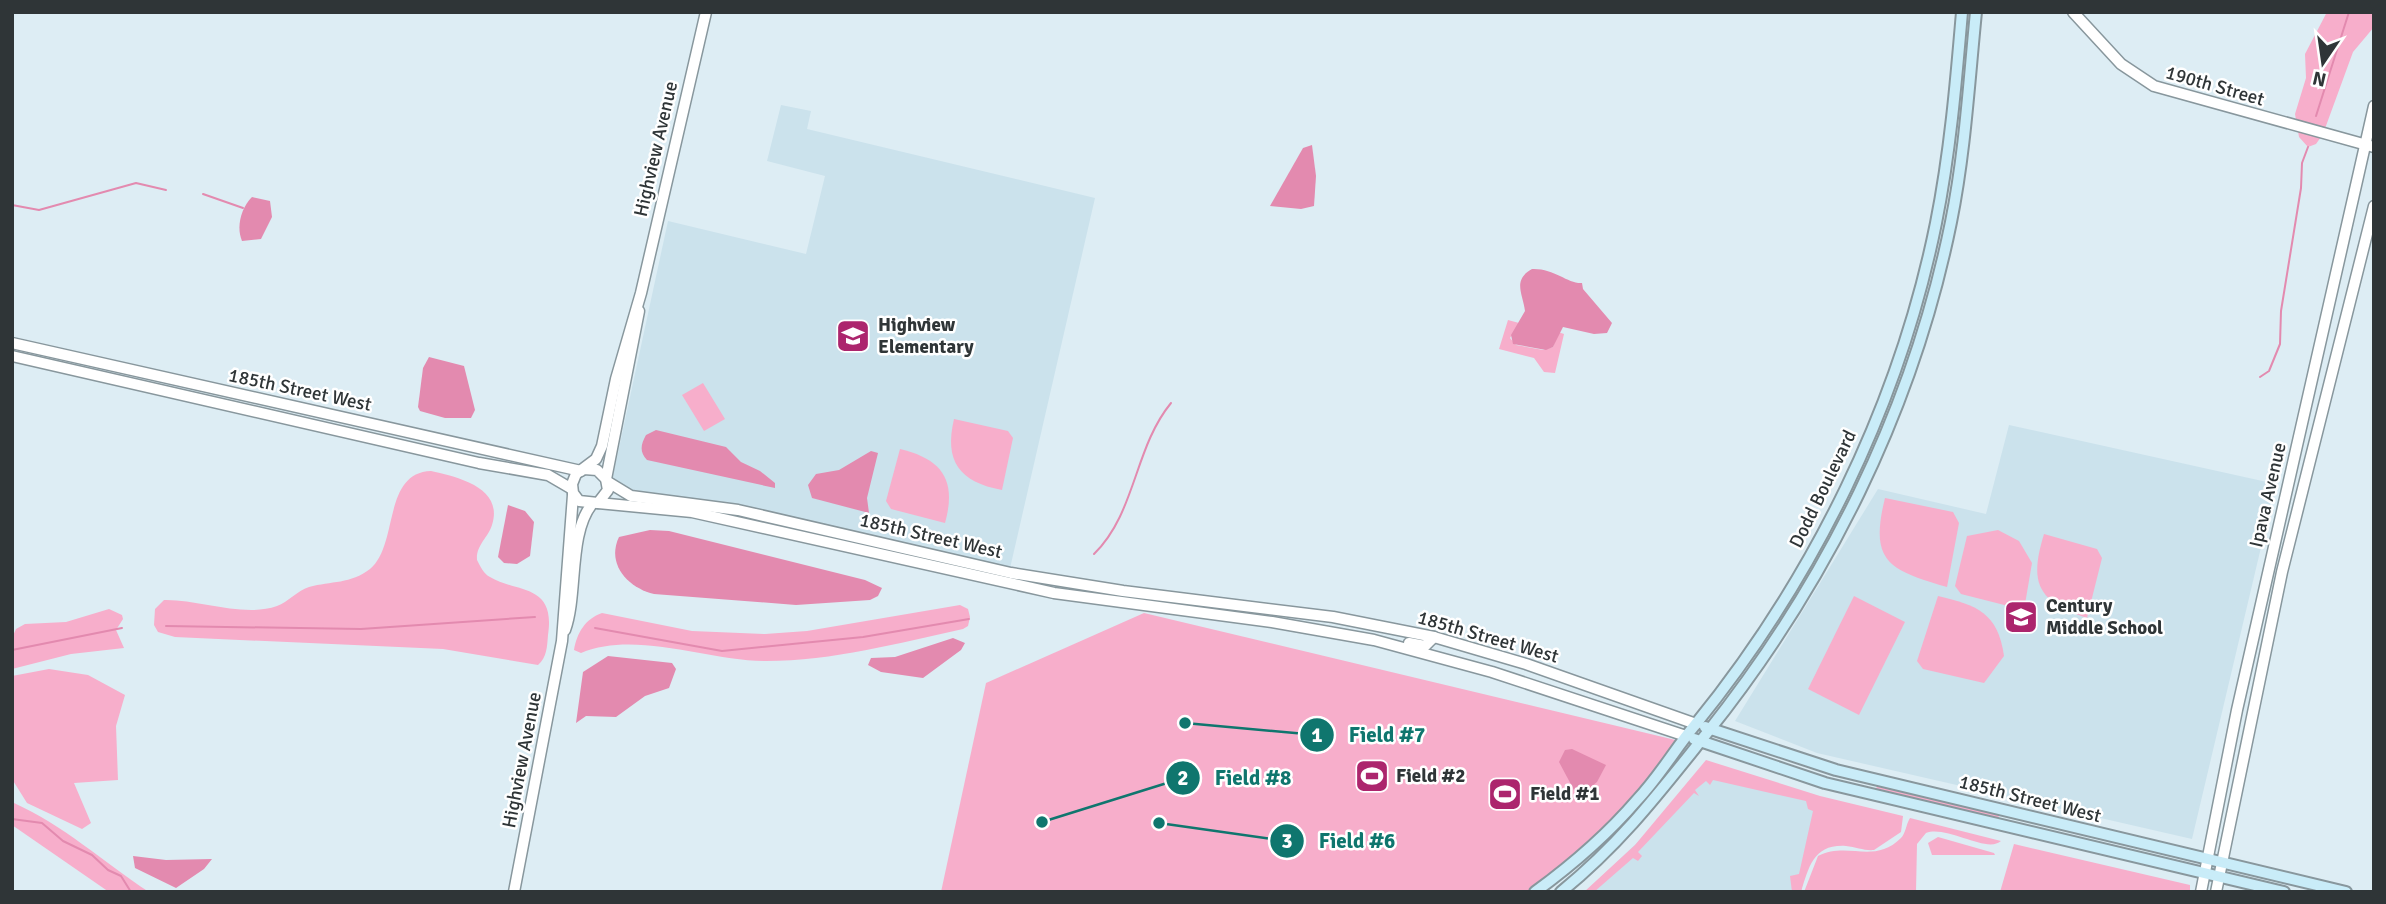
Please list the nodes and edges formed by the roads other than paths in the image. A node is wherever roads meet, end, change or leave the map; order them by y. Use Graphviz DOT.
graph roads {
  1 [pos="706,12"];
  2 [pos="1962,12"];
  3 [pos="1976,12"];
  4 [pos="2073,12"];
  5 [pos="2374,106"];
  6 [pos="2369,146"];
  7 [pos="2374,206"];
  8 [pos="641,293"];
  9 [pos="12,343"];
  10 [pos="12,356"];
  11 [pos="582,470"];
  12 [pos="607,481"];
  13 [pos="572,492"];
  14 [pos="595,504"];
  15 [pos="563,634"];
  16 [pos="1434,637"];
  17 [pos="1374,640"];
  18 [pos="1696,724"];
  19 [pos="1710,729"];
  20 [pos="1686,736"];
  21 [pos="1701,741"];
  22 [pos="2206,860"];
  23 [pos="2220,863"];
  24 [pos="2204,874"];
  25 [pos="2218,877"];
  26 [pos="514,892"];
  27 [pos="1535,892"];
  28 [pos="1561,892"];
  29 [pos="2201,892"];
  30 [pos="2216,892"];
  31 [pos="2284,892"];
  32 [pos="2346,892"];
  1 -- 8 [label="street, Highview Avenue"];
  2 -- 18 [label="main road, Dodd Boulevard"];
  3 -- 19 [label="main road, Dodd Boulevard"];
  4 -- 6 [label="street, 190th Street"];
  5 -- 6 [label="street, Ipava Avenue"];
  6 -- 22 [label="street, Ipava Avenue"];
  7 -- 23 [label="street, Ipava Avenue"];
  8 -- 11 [label="street, Highview Avenue"];
  8 -- 12 [label="street, Highview Avenue"];
  9 -- 11 [label="street, 185th Street West"];
  10 -- 13 [label="street, 185th Street West"];
  11 -- 12 [label="street"];
  11 -- 13 [label="street, Highview Avenue"];
  12 -- 14 [label="street, Highview Avenue"];
  12 -- 16 [label="street, 185th Street West"];
  13 -- 14 [label="street"];
  13 -- 15 [label="street, Highview Avenue"];
  14 -- 15 [label="street, Highview Avenue"];
  14 -- 17 [label="street, 185th Street West"];
  15 -- 26 [label="street, Highview Avenue"];
  16 -- 17 [label="street"];
  16 -- 18 [label="street, 185th Street West"];
  17 -- 20 [label="street, 185th Street West"];
  18 -- 19 [label="main road, 185th Street West"];
  18 -- 20 [label="main road, Dodd Boulevard"];
  19 -- 21 [label="main road, Dodd Boulevard"];
  19 -- 22 [label="main road, 185th Street West"];
  20 -- 21 [label="main road, 185th Street West"];
  20 -- 27 [label="main road, Dodd Boulevard"];
  21 -- 24 [label="main road, 185th Street West"];
  21 -- 28 [label="main road, Dodd Boulevard"];
  22 -- 23 [label="main road, 185th Street West"];
  22 -- 24 [label="street, Ipava Avenue"];
  23 -- 25 [label="street, Ipava Avenue"];
  23 -- 32 [label="main road, 185th Street West"];
  24 -- 25 [label="main road, 185th Street West"];
  24 -- 29 [label="street, Ipava Avenue"];
  25 -- 30 [label="street, Ipava Avenue"];
  25 -- 31 [label="main road, 185th Street West"];
}
